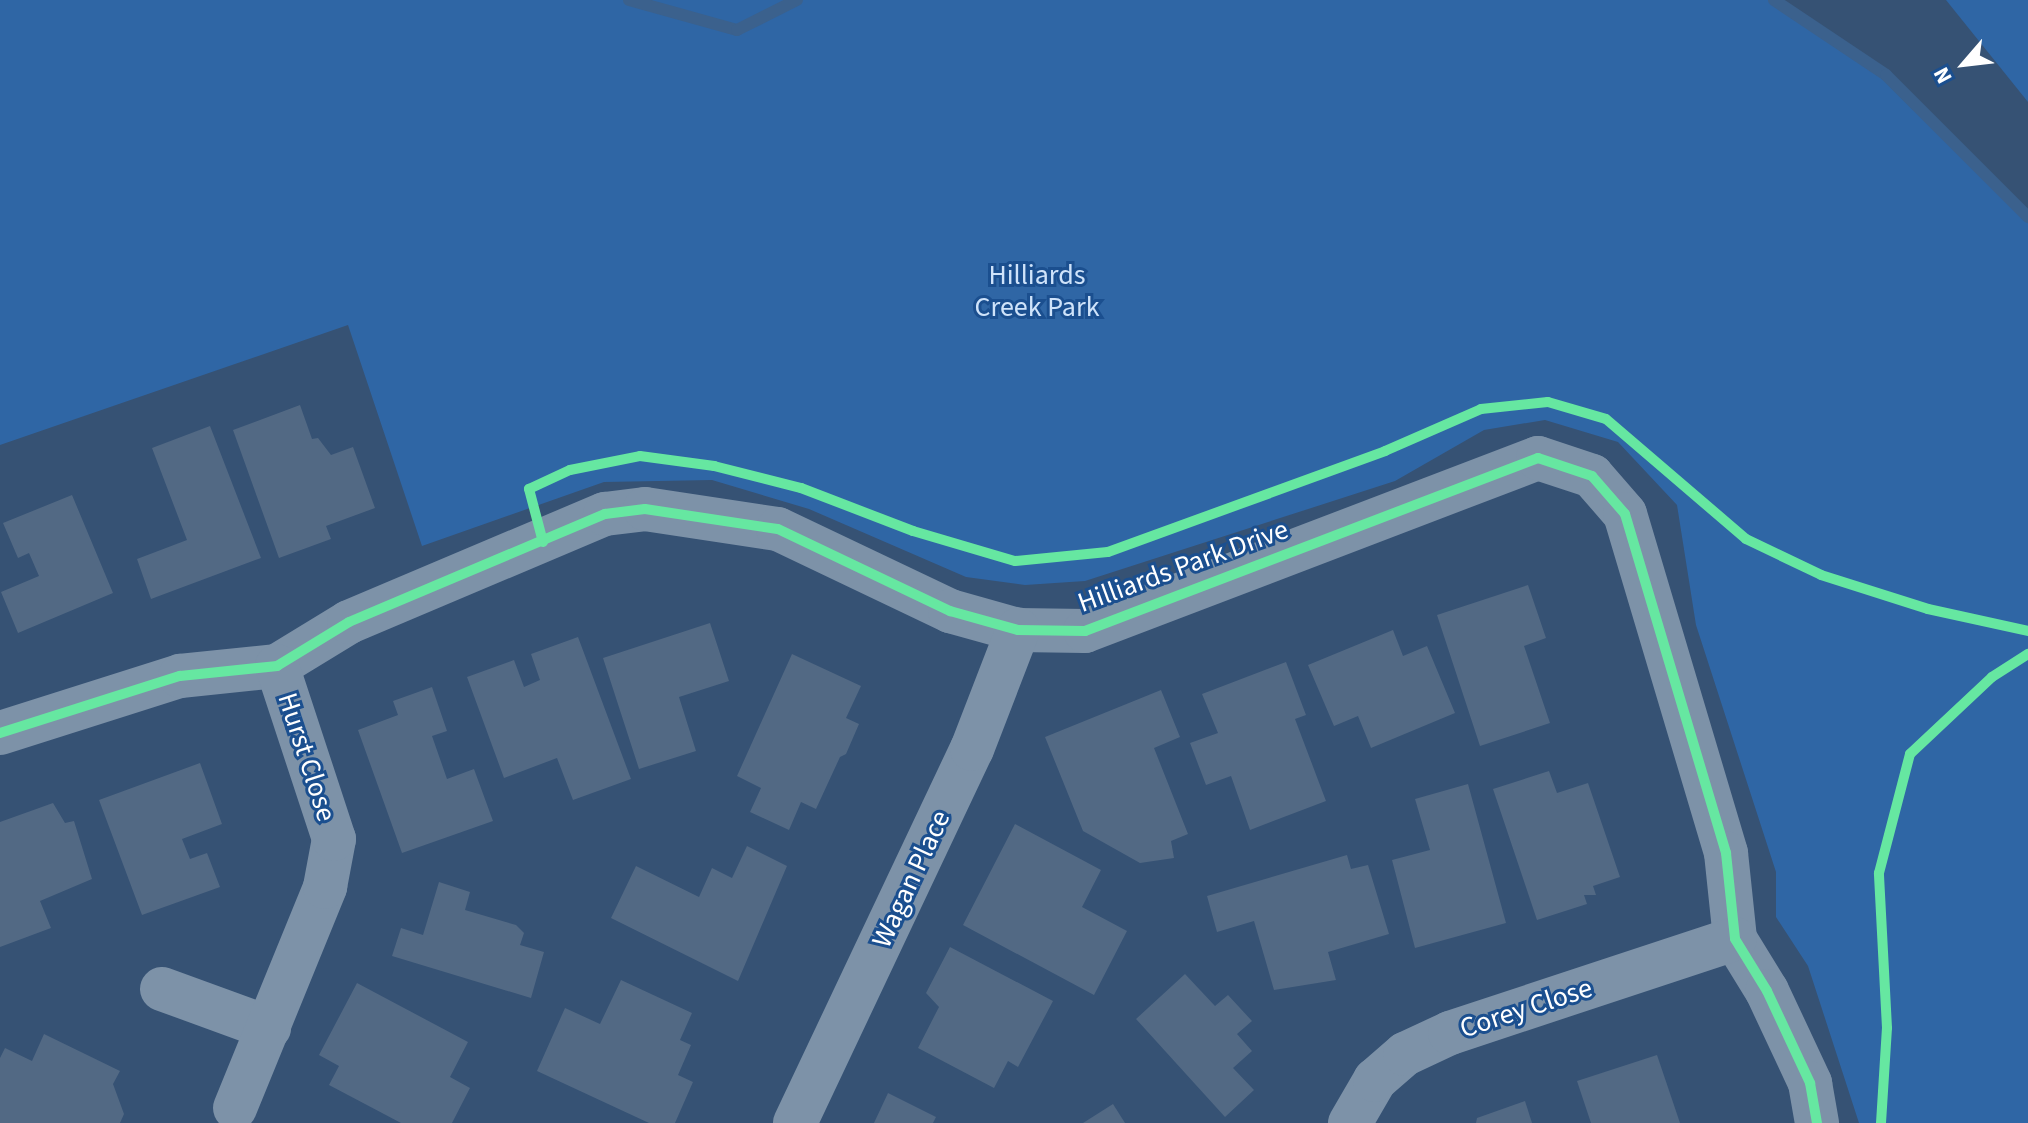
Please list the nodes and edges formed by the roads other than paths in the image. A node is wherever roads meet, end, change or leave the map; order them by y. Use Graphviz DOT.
graph roads {
  1 [pos="1018,630"];
  2 [pos="277,666"];
  3 [pos="0,733"];
  4 [pos="1735,939"];
  5 [pos="162,989"];
  6 [pos="269,1028"];
  7 [pos="235,1108"];
  8 [pos="795,1123"];
  9 [pos="1350,1123"];
  10 [pos="1817,1123"];
  1 -- 2 [label="street, Hilliards Park Drive"];
  1 -- 4 [label="street, Hilliards Park Drive"];
  1 -- 8 [label="street, Wagan Place"];
  2 -- 3 [label="street, Hilliards Park Drive"];
  2 -- 6 [label="street, Hurst Close"];
  4 -- 9 [label="street, Corey Close"];
  4 -- 10 [label="street, Hilliards Park Drive"];
  5 -- 6 [label="street"];
  6 -- 7 [label="street, Hurst Close"];
}
